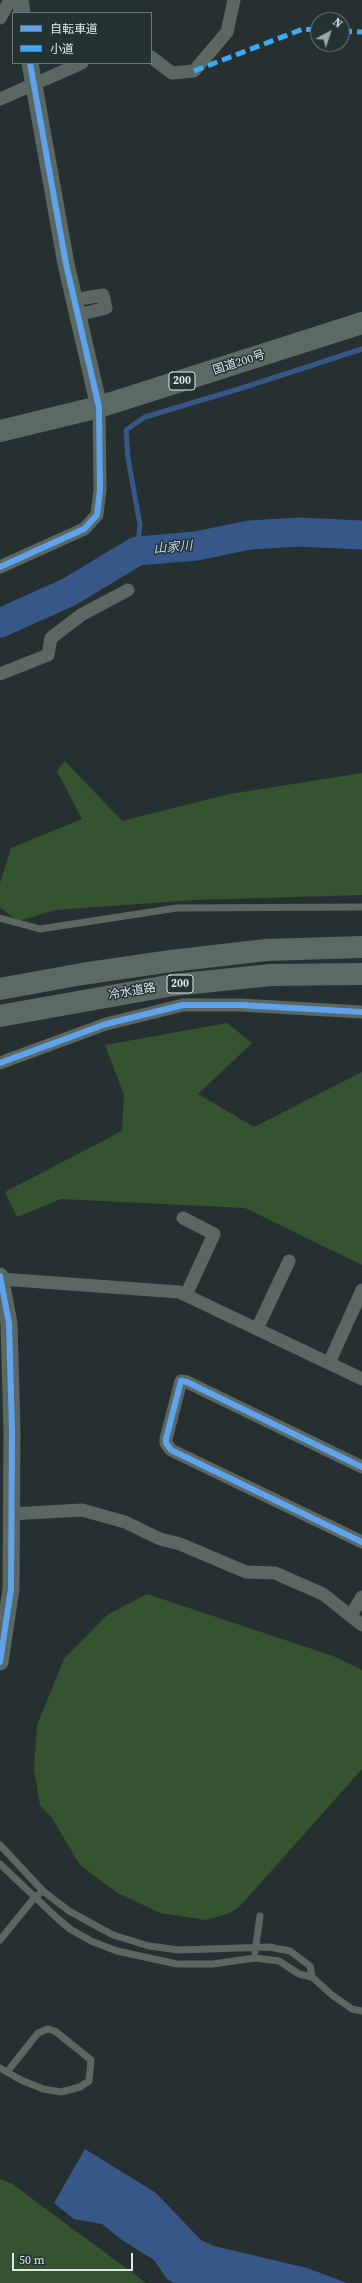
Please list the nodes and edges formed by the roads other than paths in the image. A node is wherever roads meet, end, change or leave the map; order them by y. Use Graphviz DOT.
graph roads {
  1 [pos="10,0"];
  2 [pos="20,0"];
  3 [pos="234,0"];
  4 [pos="22,12"];
  5 [pos="0,18"];
  6 [pos="152,58"];
  7 [pos="30,64"];
  8 [pos="80,64"];
  9 [pos="33,86"];
  10 [pos="0,99"];
  11 [pos="362,323"];
  12 [pos="99,407"];
  13 [pos="0,431"];
  14 [pos="0,567"];
  15 [pos="128,590"];
  16 [pos="0,674"];
  17 [pos="362,907"];
  18 [pos="0,918"];
  19 [pos="362,947"];
  20 [pos="362,974"];
  21 [pos="0,989"];
  22 [pos="362,1012"];
  23 [pos="0,1016"];
  24 [pos="0,1062"];
  25 [pos="183,1218"];
  26 [pos="289,1261"];
  27 [pos="0,1277"];
  28 [pos="362,1290"];
  29 [pos="186,1295"];
  30 [pos="257,1329"];
  31 [pos="329,1363"];
  32 [pos="362,1379"];
  33 [pos="362,1467"];
  34 [pos="11,1514"];
  35 [pos="362,1542"];
  36 [pos="6,1562"];
  37 [pos="362,1597"];
  38 [pos="351,1615"];
  39 [pos="362,1625"];
  40 [pos="0,1662"];
  41 [pos="0,1845"];
  42 [pos="0,1864"];
  43 [pos="43,1890"];
  44 [pos="34,1898"];
  45 [pos="260,1916"];
  46 [pos="0,1940"];
  47 [pos="254,1948"];
  48 [pos="255,1958"];
  49 [pos="312,1977"];
  50 [pos="362,2011"];
  51 [pos="0,2068"];
  52 [pos="7,2072"];
  1 -- 5 [label="street"];
  2 -- 4 [label="street"];
  3 -- 6 [label="street"];
  7 -- 9 [label="street"];
  8 -- 9 [label="street"];
  9 -- 10 [label="street"];
  9 -- 12 [label="street"];
  11 -- 12 [label="highway, 国道200号 / 200"];
  12 -- 13 [label="highway, 国道200号 / 200"];
  12 -- 14 [label="street"];
  15 -- 16 [label="street"];
  17 -- 18 [label="lane"];
  19 -- 21 [label="highway, 冷水道路 / 200"];
  20 -- 23 [label="highway, 冷水道路 / 200"];
  22 -- 24 [label="street"];
  25 -- 29 [label="street"];
  26 -- 30 [label="street"];
  27 -- 29 [label="street"];
  27 -- 34 [label="street"];
  28 -- 31 [label="street"];
  29 -- 30 [label="street"];
  30 -- 31 [label="street"];
  31 -- 32 [label="street"];
  33 -- 35 [label="street"];
  34 -- 36 [label="street"];
  34 -- 38 [label="street"];
  36 -- 40 [label="street"];
  37 -- 38 [label="street"];
  38 -- 39 [label="street"];
  41 -- 43 [label="lane"];
  42 -- 44 [label="lane"];
  43 -- 44 [label="lane"];
  43 -- 47 [label="lane"];
  44 -- 46 [label="lane"];
  44 -- 48 [label="lane"];
  45 -- 47 [label="lane"];
  47 -- 48 [label="lane"];
  47 -- 49 [label="lane"];
  48 -- 49 [label="lane"];
  49 -- 50 [label="lane"];
  51 -- 52 [label="lane"];
  52 -- 52 [label="lane"];
}
